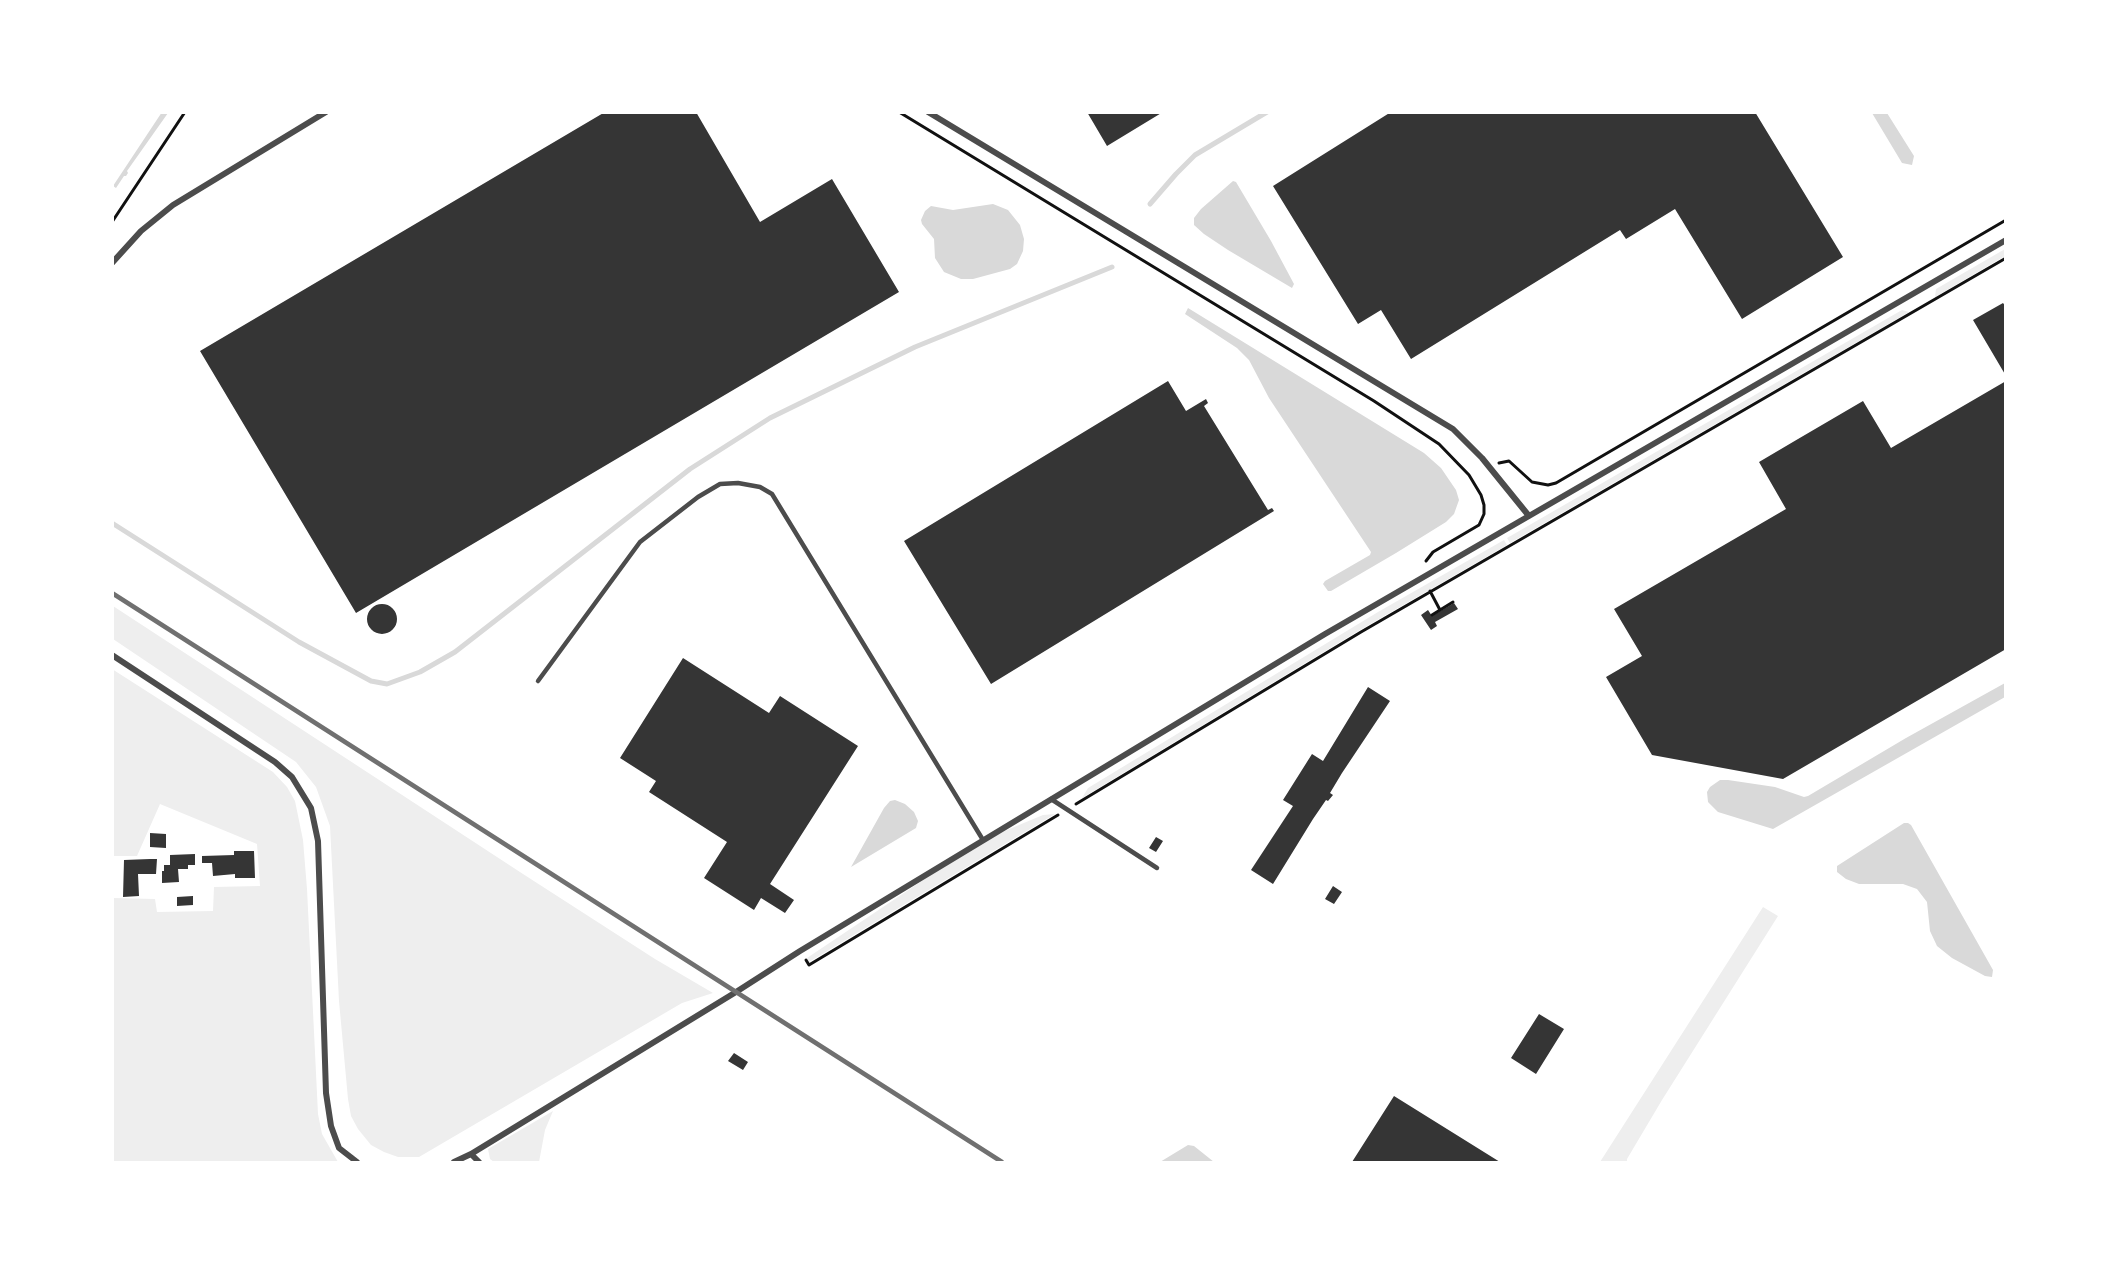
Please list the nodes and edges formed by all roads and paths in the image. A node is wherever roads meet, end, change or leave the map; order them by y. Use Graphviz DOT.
graph roads {
  1 [pos="185,112"];
  2 [pos="326,112"];
  3 [pos="899,112"];
  4 [pos="928,112"];
  5 [pos="2006,220"];
  6 [pos="112,222"];
  7 [pos="2006,240"];
  8 [pos="2006,258"];
  9 [pos="112,263"];
  10 [pos="1491,468"];
  11 [pos="1472,480"];
  12 [pos="1529,516"];
  13 [pos="1425,562"];
  14 [pos="1430,591"];
  15 [pos="1453,602"];
  16 [pos="1440,610"];
  17 [pos="1432,615"];
  18 [pos="112,655"];
  19 [pos="538,681"];
  20 [pos="1051,799"];
  21 [pos="1067,810"];
  22 [pos="983,840"];
  23 [pos="1158,868"];
  24 [pos="800,951"];
  25 [pos="471,1154"];
  26 [pos="357,1162"];
  27 [pos="454,1162"];
  28 [pos="479,1162"];
  1 -- 6 [label="path"];
  2 -- 9 [label="street"];
  3 -- 11 [label="path"];
  4 -- 10 [label="street"];
  5 -- 10 [label="path"];
  7 -- 12 [label="street"];
  8 -- 14 [label="path"];
  10 -- 11 [label="path"];
  10 -- 12 [label="street"];
  11 -- 13 [label="path"];
  12 -- 20 [label="street"];
  14 -- 16 [label="path"];
  14 -- 21 [label="path"];
  15 -- 16 [label="path"];
  16 -- 17 [label="path"];
  18 -- 26 [label="street"];
  19 -- 22 [label="lane"];
  20 -- 21 [label="lane"];
  20 -- 22 [label="street"];
  21 -- 23 [label="lane"];
  21 -- 24 [label="path"];
  22 -- 24 [label="street"];
  24 -- 25 [label="street"];
  25 -- 27 [label="street"];
  25 -- 28 [label="street"];
}
